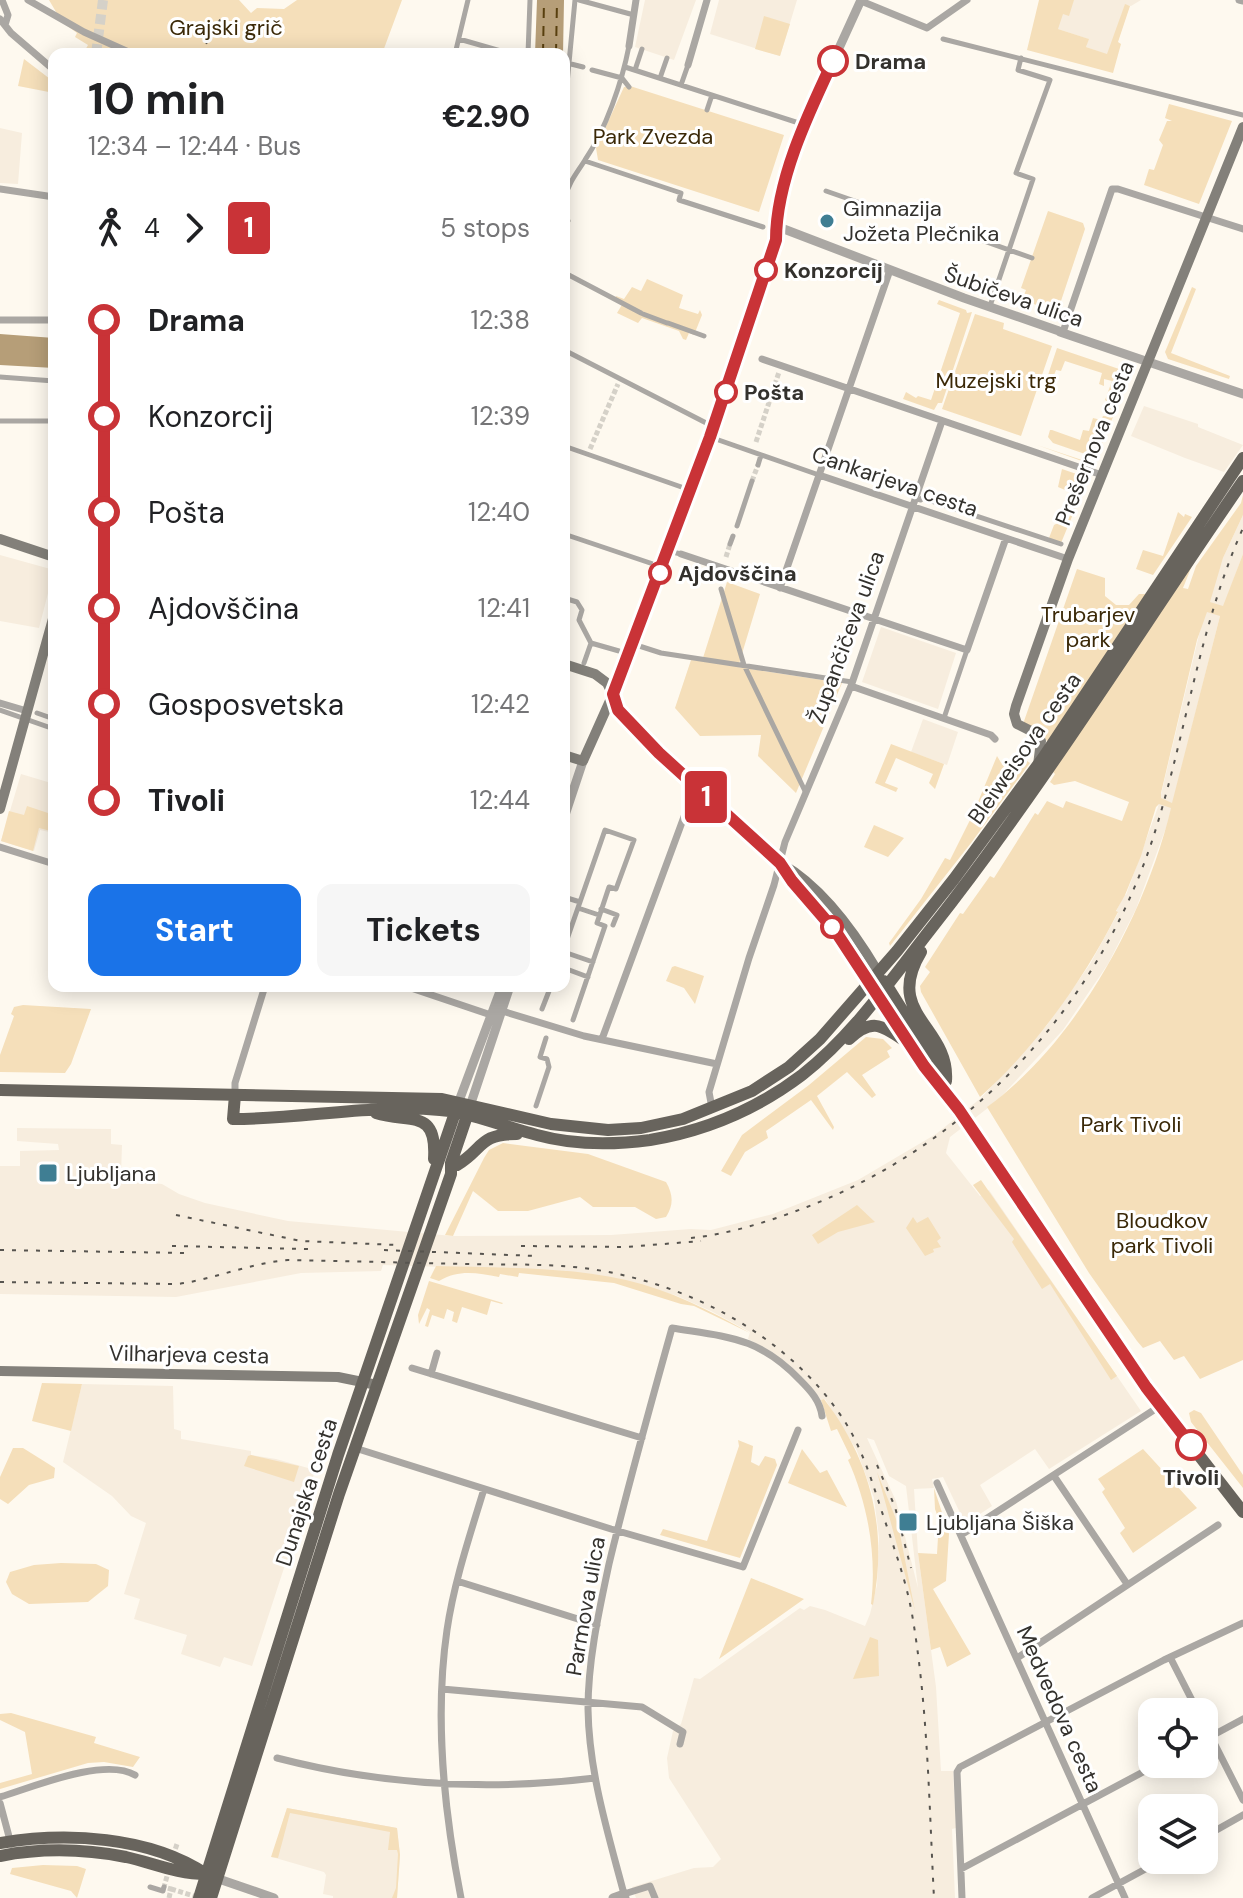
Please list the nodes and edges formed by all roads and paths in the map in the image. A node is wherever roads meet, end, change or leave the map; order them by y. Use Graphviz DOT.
graph roads {
  1 [pos="2,0"];
  2 [pos="28,0"];
  3 [pos="468,0"];
  4 [pos="530,0"];
  5 [pos="577,0"];
  6 [pos="636,0"];
  7 [pos="707,0"];
  8 [pos="967,0"];
  9 [pos="861,1"];
  10 [pos="596,2"];
  11 [pos="634,15"];
  12 [pos="2,22"];
  13 [pos="459,39"];
  14 [pos="943,39"];
  15 [pos="629,46"];
  16 [pos="119,48"];
  17 [pos="457,48"];
  18 [pos="490,48"];
  19 [pos="528,48"];
  20 [pos="642,49"];
  21 [pos="667,58"];
  22 [pos="1021,58"];
  23 [pos="48,64"];
  24 [pos="571,64"];
  25 [pos="688,65"];
  26 [pos="583,67"];
  27 [pos="625,67"];
  28 [pos="592,70"];
  29 [pos="635,70"];
  30 [pos="570,71"];
  31 [pos="622,78"];
  32 [pos="660,78"];
  33 [pos="681,85"];
  34 [pos="629,87"];
  35 [pos="712,95"];
  36 [pos="707,110"];
  37 [pos="1243,115"];
  38 [pos="805,125"];
  39 [pos="1243,127"];
  40 [pos="585,161"];
  41 [pos="570,184"];
  42 [pos="0,189"];
  43 [pos="826,191"];
  44 [pos="48,196"];
  45 [pos="892,214"];
  46 [pos="1207,215"];
  47 [pos="763,227"];
  48 [pos="1243,229"];
  49 [pos="953,230"];
  50 [pos="1009,250"];
  51 [pos="1032,258"];
  52 [pos="890,270"];
  53 [pos="570,276"];
  54 [pos="989,307"];
  55 [pos="0,320"];
  56 [pos="48,320"];
  57 [pos="1061,332"];
  58 [pos="704,336"];
  59 [pos="570,353"];
  60 [pos="762,359"];
  61 [pos="1148,361"];
  62 [pos="0,377"];
  63 [pos="48,381"];
  64 [pos="849,388"];
  65 [pos="1243,394"];
  66 [pos="0,421"];
  67 [pos="48,421"];
  68 [pos="942,421"];
  69 [pos="714,427"];
  70 [pos="710,437"];
  71 [pos="756,442"];
  72 [pos="570,447"];
  73 [pos="752,452"];
  74 [pos="761,455"];
  75 [pos="1243,458"];
  76 [pos="758,465"];
  77 [pos="819,475"];
  78 [pos="1102,475"];
  79 [pos="752,481"];
  80 [pos="1243,481"];
  81 [pos="690,490"];
  82 [pos="913,502"];
  83 [pos="737,526"];
  84 [pos="570,536"];
  85 [pos="733,536"];
  86 [pos="1006,538"];
  87 [pos="0,539"];
  88 [pos="730,544"];
  89 [pos="1061,544"];
  90 [pos="668,551"];
  91 [pos="681,554"];
  92 [pos="48,555"];
  93 [pos="726,557"];
  94 [pos="1068,559"];
  95 [pos="662,567"];
  96 [pos="722,568"];
  97 [pos="1166,582"];
  98 [pos="780,588"];
  99 [pos="721,589"];
  100 [pos="570,600"];
  101 [pos="874,619"];
  102 [pos="48,640"];
  103 [pos="591,643"];
  104 [pos="633,644"];
  105 [pos="967,650"];
  106 [pos="619,651"];
  107 [pos="584,663"];
  108 [pos="744,665"];
  109 [pos="570,666"];
  110 [pos="852,684"];
  111 [pos="613,694"];
  112 [pos="0,703"];
  113 [pos="0,710"];
  114 [pos="30,715"];
  115 [pos="48,718"];
  116 [pos="943,719"];
  117 [pos="48,726"];
  118 [pos="995,739"];
  119 [pos="570,757"];
  120 [pos="583,761"];
  121 [pos="1044,762"];
  122 [pos="695,787"];
  123 [pos="805,791"];
  124 [pos="570,800"];
  125 [pos="0,809"];
  126 [pos="0,847"];
  127 [pos="48,862"];
  128 [pos="780,863"];
  129 [pos="570,900"];
  130 [pos="579,905"];
  131 [pos="600,912"];
  132 [pos="940,918"];
  133 [pos="613,925"];
  134 [pos="570,932"];
  135 [pos="570,952"];
  136 [pos="593,962"];
  137 [pos="570,970"];
  138 [pos="588,977"];
  139 [pos="874,977"];
  140 [pos="882,990"];
  141 [pos="263,992"];
  142 [pos="424,992"];
  143 [pos="501,992"];
  144 [pos="508,992"];
  145 [pos="549,992"];
  146 [pos="542,1009"];
  147 [pos="498,1015"];
  148 [pos="573,1020"];
  149 [pos="546,1038"];
  150 [pos="602,1039"];
  151 [pos="910,1044"];
  152 [pos="832,1047"];
  153 [pos="717,1064"];
  154 [pos="946,1081"];
  155 [pos="0,1090"];
  156 [pos="235,1095"];
  157 [pos="536,1106"];
  158 [pos="463,1108"];
  159 [pos="712,1108"];
  160 [pos="959,1110"];
  161 [pos="369,1111"];
  162 [pos="510,1128"];
  163 [pos="540,1136"];
  164 [pos="454,1169"];
  165 [pos="433,1176"];
  166 [pos="437,1353"];
  167 [pos="412,1368"];
  168 [pos="0,1371"];
  169 [pos="431,1374"];
  170 [pos="363,1381"];
  171 [pos="377,1385"];
  172 [pos="1160,1406"];
  173 [pos="822,1416"];
  174 [pos="798,1430"];
  175 [pos="642,1438"];
  176 [pos="355,1448"];
  177 [pos="1054,1476"];
  178 [pos="937,1483"];
  179 [pos="484,1489"];
  180 [pos="1243,1512"];
  181 [pos="1218,1525"];
  182 [pos="617,1530"];
  183 [pos="961,1535"];
  184 [pos="457,1581"];
  185 [pos="1127,1584"];
  186 [pos="1243,1623"];
  187 [pos="597,1625"];
  188 [pos="1170,1657"];
  189 [pos="1017,1658"];
  190 [pos="442,1689"];
  191 [pos="1191,1698"];
  192 [pos="588,1700"];
  193 [pos="1243,1719"];
  194 [pos="1044,1723"];
  195 [pos="1218,1732"];
  196 [pos="680,1744"];
  197 [pos="1218,1757"];
  198 [pos="277,1758"];
  199 [pos="135,1775"];
  200 [pos="1138,1775"];
  201 [pos="595,1778"];
  202 [pos="445,1783"];
  203 [pos="0,1797"];
  204 [pos="1243,1800"];
  205 [pos="0,1803"];
  206 [pos="1083,1804"];
  207 [pos="1243,1815"];
  208 [pos="1218,1829"];
  209 [pos="6,1848"];
  210 [pos="961,1869"];
  211 [pos="1138,1873"];
  212 [pos="211,1876"];
  213 [pos="1118,1884"];
  214 [pos="150,1887"];
  215 [pos="164,1887"];
  216 [pos="625,1896"];
  217 [pos="199,1898"];
  218 [pos="211,1898"];
  219 [pos="274,1898"];
  220 [pos="461,1898"];
  221 [pos="613,1898"];
  222 [pos="655,1898"];
  223 [pos="962,1898"];
  224 [pos="1092,1898"];
  225 [pos="1125,1898"];
  1 -- 12 [label="street"];
  2 -- 16 [label="street"];
  3 -- 13 [label="street"];
  4 -- 19 [label="street"];
  5 -- 10 [label="street"];
  5 -- 24 [label="street"];
  6 -- 11 [label="street"];
  7 -- 25 [label="street"];
  8 -- 9 [label="street"];
  9 -- 38 [label="street"];
  10 -- 11 [label="street"];
  11 -- 15 [label="street"];
  12 -- 23 [label="street"];
  13 -- 17 [label="street"];
  13 -- 18 [label="street"];
  14 -- 22 [label="street"];
  15 -- 27 [label="street"];
  20 -- 29 [label="street"];
  21 -- 32 [label="street"];
  22 -- 37 [label="street"];
  22 -- 50 [label="street"];
  24 -- 26 [label="street"];
  24 -- 30 [label="street"];
  25 -- 33 [label="street"];
  27 -- 29 [label="street"];
  27 -- 31 [label="street"];
  28 -- 31 [label="street"];
  29 -- 32 [label="street"];
  31 -- 34 [label="street"];
  31 -- 40 [label="street"];
  32 -- 33 [label="street"];
  33 -- 35 [label="street"];
  35 -- 36 [label="street"];
  35 -- 38 [label="street"];
  38 -- 52 [label="street, Šubičeva ulica"];
  39 -- 46 [label="main road, Prešernova cesta"];
  40 -- 41 [label="street"];
  40 -- 47 [label="street"];
  42 -- 44 [label="street"];
  43 -- 45 [label="street"];
  46 -- 48 [label="street"];
  46 -- 57 [label="street"];
  46 -- 61 [label="main road, Prešernova cesta"];
  49 -- 50 [label="street"];
  50 -- 51 [label="street"];
  50 -- 54 [label="street"];
  52 -- 54 [label="street, Šubičeva ulica"];
  52 -- 64 [label="street"];
  53 -- 58 [label="street"];
  54 -- 57 [label="street, Šubičeva ulica"];
  55 -- 56 [label="street"];
  57 -- 61 [label="street, Šubičeva ulica"];
  59 -- 69 [label="street"];
  60 -- 64 [label="street"];
  61 -- 65 [label="street, Šubičeva ulica"];
  61 -- 78 [label="main road, Prešernova cesta"];
  62 -- 63 [label="street"];
  64 -- 68 [label="street"];
  64 -- 77 [label="street"];
  66 -- 67 [label="street"];
  68 -- 78 [label="street"];
  68 -- 82 [label="street, Župančičeva ulica"];
  70 -- 73 [label="street, Cankarjeva cesta"];
  71 -- 73 [label="street"];
  72 -- 81 [label="street"];
  73 -- 74 [label="street, Cankarjeva cesta"];
  74 -- 76 [label="street"];
  74 -- 77 [label="street, Cankarjeva cesta"];
  75 -- 97 [label="main road, Bleiweisova cesta"];
  77 -- 82 [label="street, Cankarjeva cesta"];
  77 -- 98 [label="street"];
  78 -- 94 [label="main road, Prešernova cesta"];
  79 -- 83 [label="street"];
  80 -- 97 [label="main road, Bleiweisova cesta"];
  82 -- 86 [label="street, Cankarjeva cesta"];
  82 -- 89 [label="street, Cankarjeva cesta"];
  82 -- 101 [label="street, Župančičeva ulica"];
  84 -- 95 [label="street"];
  85 -- 88 [label="street"];
  86 -- 94 [label="street, Cankarjeva cesta"];
  86 -- 105 [label="street"];
  87 -- 92 [label="main road"];
  90 -- 91 [label="street"];
  91 -- 96 [label="street"];
  93 -- 96 [label="street"];
  94 -- 121 [label="main road, Prešernova cesta"];
  96 -- 98 [label="street"];
  97 -- 121 [label="main road, Bleiweisova cesta"];
  98 -- 101 [label="street"];
  99 -- 108 [label="street"];
  100 -- 103 [label="street"];
  101 -- 105 [label="street"];
  101 -- 110 [label="street, Župančičeva ulica"];
  102 -- 114 [label="main road"];
  103 -- 106 [label="street"];
  103 -- 107 [label="street"];
  104 -- 108 [label="street"];
  105 -- 116 [label="street"];
  108 -- 110 [label="street"];
  108 -- 123 [label="street"];
  109 -- 111 [label="main road"];
  110 -- 116 [label="street"];
  110 -- 123 [label="street, Župančičeva ulica"];
  111 -- 120 [label="main road"];
  111 -- 122 [label="main road"];
  112 -- 114 [label="street"];
  113 -- 114 [label="street"];
  114 -- 115 [label="street"];
  114 -- 117 [label="street"];
  114 -- 125 [label="main road"];
  116 -- 118 [label="street"];
  119 -- 120 [label="main road"];
  120 -- 124 [label="street"];
  121 -- 132 [label="main road, Bleiweisova cesta"];
  121 -- 139 [label="main road, Bleiweisova cesta"];
  122 -- 128 [label="main road"];
  122 -- 150 [label="street"];
  123 -- 128 [label="street, Župančičeva ulica"];
  126 -- 127 [label="street"];
  128 -- 139 [label="main road"];
  128 -- 153 [label="street, Župančičeva ulica"];
  129 -- 130 [label="street"];
  130 -- 131 [label="street"];
  130 -- 131 [label="street"];
  130 -- 134 [label="street"];
  131 -- 133 [label="street"];
  131 -- 136 [label="street"];
  132 -- 140 [label="main road, Bleiweisova cesta"];
  132 -- 154 [label="main road"];
  135 -- 136 [label="street"];
  136 -- 138 [label="street"];
  137 -- 138 [label="street"];
  138 -- 148 [label="street"];
  139 -- 140 [label="main road"];
  139 -- 159 [label="main road, Bleiweisova cesta"];
  140 -- 151 [label="main road"];
  140 -- 152 [label="main road, Bleiweisova cesta"];
  140 -- 154 [label="main road"];
  141 -- 156 [label="street"];
  142 -- 147 [label="street"];
  143 -- 147 [label="street"];
  144 -- 147 [label="street"];
  145 -- 146 [label="street"];
  147 -- 150 [label="street"];
  147 -- 158 [label="street"];
  149 -- 157 [label="street"];
  150 -- 153 [label="street"];
  151 -- 152 [label="main road"];
  151 -- 160 [label="main road"];
  152 -- 163 [label="main road"];
  153 -- 159 [label="street, Župančičeva ulica"];
  154 -- 160 [label="main road"];
  155 -- 156 [label="main road"];
  156 -- 158 [label="main road"];
  156 -- 161 [label="main road"];
  158 -- 159 [label="main road, Bleiweisova cesta"];
  158 -- 161 [label="main road"];
  158 -- 162 [label="main road"];
  158 -- 164 [label="main road, Dunajska cesta"];
  158 -- 165 [label="main road, Dunajska cesta"];
  160 -- 172 [label="main road"];
  161 -- 165 [label="main road"];
  162 -- 163 [label="main road"];
  162 -- 164 [label="main road"];
  163 -- 164 [label="main road"];
  164 -- 171 [label="main road, Dunajska cesta"];
  165 -- 170 [label="main road, Dunajska cesta"];
  166 -- 169 [label="street"];
  167 -- 169 [label="street"];
  168 -- 170 [label="main road, Vilharjeva cesta"];
  169 -- 175 [label="street"];
  170 -- 171 [label="main road, Vilharjeva cesta"];
  170 -- 212 [label="main road, Dunajska cesta"];
  171 -- 176 [label="main road, Dunajska cesta"];
  172 -- 177 [label="street"];
  172 -- 180 [label="main road"];
  173 -- 175 [label="street, Parmova ulica"];
  174 -- 182 [label="street"];
  175 -- 182 [label="street, Parmova ulica"];
  176 -- 179 [label="street"];
  176 -- 212 [label="main road, Dunajska cesta"];
  177 -- 183 [label="street"];
  177 -- 185 [label="street"];
  178 -- 183 [label="street, Medvedova cesta"];
  179 -- 182 [label="street"];
  179 -- 184 [label="street"];
  181 -- 185 [label="street"];
  182 -- 187 [label="street, Parmova ulica"];
  183 -- 189 [label="street, Medvedova cesta"];
  184 -- 187 [label="street"];
  184 -- 190 [label="street"];
  185 -- 189 [label="street"];
  186 -- 188 [label="street"];
  187 -- 192 [label="street, Parmova ulica"];
  188 -- 191 [label="street"];
  188 -- 194 [label="street"];
  189 -- 194 [label="street, Medvedova cesta"];
  190 -- 192 [label="street"];
  190 -- 202 [label="street"];
  192 -- 196 [label="street"];
  192 -- 201 [label="street, Parmova ulica"];
  193 -- 195 [label="street"];
  194 -- 206 [label="street, Medvedova cesta"];
  194 -- 210 [label="street"];
  197 -- 204 [label="street"];
  198 -- 202 [label="street"];
  199 -- 203 [label="street"];
  200 -- 206 [label="street"];
  201 -- 202 [label="street"];
  201 -- 216 [label="street, Parmova ulica"];
  202 -- 220 [label="street"];
  205 -- 209 [label="street"];
  206 -- 210 [label="street"];
  206 -- 213 [label="street, Medvedova cesta"];
  207 -- 208 [label="street"];
  209 -- 212 [label="main road"];
  210 -- 223 [label="street"];
  211 -- 213 [label="street"];
  212 -- 217 [label="main road, Dunajska cesta"];
  212 -- 218 [label="main road, Dunajska cesta"];
  212 -- 219 [label="street"];
  213 -- 224 [label="street"];
  213 -- 225 [label="street, Medvedova cesta"];
  214 -- 215 [label="street"];
  216 -- 221 [label="street"];
  216 -- 222 [label="street"];
}
